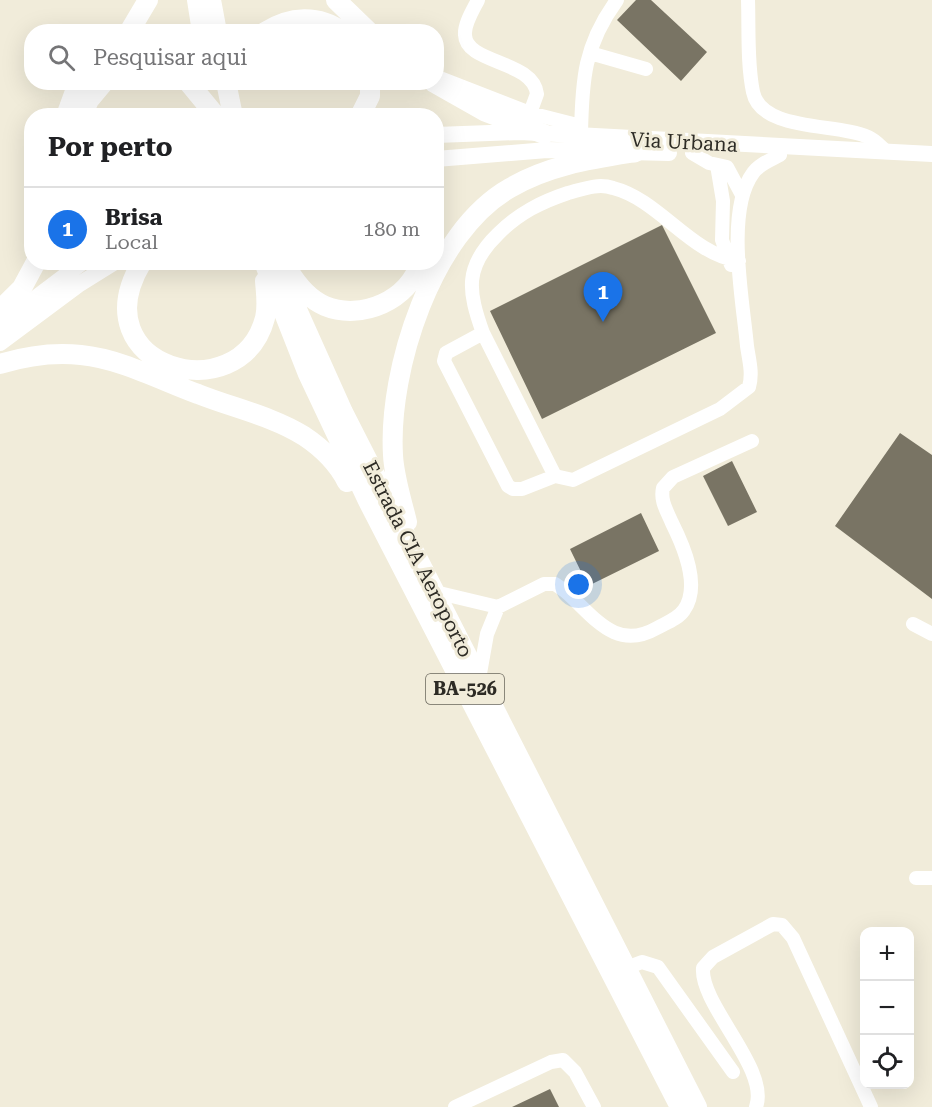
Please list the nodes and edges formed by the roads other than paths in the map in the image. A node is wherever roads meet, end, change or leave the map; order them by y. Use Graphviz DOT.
graph roads {
  1 [pos="148,0"];
  2 [pos="197,0"];
  3 [pos="211,0"];
  4 [pos="336,0"];
  5 [pos="478,0"];
  6 [pos="617,0"];
  7 [pos="747,0"];
  8 [pos="134,24"];
  9 [pos="201,24"];
  10 [pos="216,24"];
  11 [pos="279,24"];
  12 [pos="331,24"];
  13 [pos="361,24"];
  14 [pos="590,53"];
  15 [pos="646,69"];
  16 [pos="444,79"];
  17 [pos="444,88"];
  18 [pos="77,90"];
  19 [pos="97,90"];
  20 [pos="197,90"];
  21 [pos="214,90"];
  22 [pos="225,90"];
  23 [pos="232,90"];
  24 [pos="369,90"];
  25 [pos="69,108"];
  26 [pos="86,108"];
  27 [pos="218,108"];
  28 [pos="222,108"];
  29 [pos="224,108"];
  30 [pos="226,108"];
  31 [pos="364,108"];
  32 [pos="530,113"];
  33 [pos="581,131"];
  34 [pos="444,134"];
  35 [pos="544,134"];
  36 [pos="636,152"];
  37 [pos="886,152"];
  38 [pos="692,153"];
  39 [pos="932,153"];
  40 [pos="780,155"];
  41 [pos="444,158"];
  42 [pos="932,162"];
  43 [pos="717,165"];
  44 [pos="742,195"];
  45 [pos="733,260"];
  46 [pos="444,262"];
  47 [pos="32,270"];
  48 [pos="72,270"];
  49 [pos="102,270"];
  50 [pos="138,270"];
  51 [pos="272,270"];
  52 [pos="275,270"];
  53 [pos="277,270"];
  54 [pos="281,270"];
  55 [pos="416,270"];
  56 [pos="440,270"];
  57 [pos="0,310"];
  58 [pos="0,325"];
  59 [pos="483,333"];
  60 [pos="0,343"];
  61 [pos="0,364"];
  62 [pos="752,441"];
  63 [pos="555,476"];
  64 [pos="414,551"];
  65 [pos="435,591"];
  66 [pos="498,607"];
  67 [pos="913,624"];
  68 [pos="932,634"];
  69 [pos="479,679"];
  70 [pos="496,749"];
  71 [pos="916,878"];
  72 [pos="932,878"];
  73 [pos="626,968"];
  74 [pos="733,1072"];
  75 [pos="455,1107"];
  76 [pos="594,1107"];
  77 [pos="680,1107"];
  78 [pos="697,1107"];
  79 [pos="756,1107"];
  80 [pos="871,1107"];
  1 -- 8 [label="highway"];
  2 -- 9 [label="highway"];
  3 -- 10 [label="highway"];
  4 -- 13 [label="highway"];
  5 -- 32 [label="lane"];
  6 -- 14 [label="lane"];
  7 -- 37 [label="lane"];
  11 -- 12 [label="highway"];
  14 -- 15 [label="lane"];
  14 -- 33 [label="lane"];
  16 -- 32 [label="lane"];
  17 -- 35 [label="highway"];
  18 -- 25 [label="highway"];
  19 -- 26 [label="highway"];
  20 -- 27 [label="highway"];
  21 -- 28 [label="highway"];
  22 -- 29 [label="highway"];
  23 -- 30 [label="highway"];
  24 -- 31 [label="highway"];
  32 -- 33 [label="lane"];
  33 -- 35 [label="main road, Via Urbana"];
  33 -- 37 [label="main road, Via Urbana"];
  34 -- 35 [label="main road, Via Urbana"];
  36 -- 38 [label="main road, Via Urbana"];
  36 -- 41 [label="main road, Via Urbana"];
  36 -- 46 [label="highway"];
  37 -- 39 [label="main road, Via Urbana"];
  38 -- 40 [label="main road, Via Urbana"];
  38 -- 43 [label="lane"];
  40 -- 42 [label="main road, Via Urbana"];
  40 -- 44 [label="lane"];
  43 -- 44 [label="lane"];
  43 -- 45 [label="lane"];
  44 -- 45 [label="lane"];
  45 -- 59 [label="lane"];
  45 -- 63 [label="lane"];
  47 -- 57 [label="highway"];
  48 -- 58 [label="main road"];
  49 -- 60 [label="main road"];
  50 -- 51 [label="highway"];
  52 -- 70 [label="highway, Estrada CIA Aeroporto / BA-526"];
  53 -- 64 [label="highway, Estrada CIA Aeroporto / BA-526"];
  54 -- 55 [label="highway"];
  56 -- 64 [label="highway"];
  59 -- 63 [label="lane"];
  59 -- 63 [label="lane"];
  61 -- 70 [label="highway"];
  62 -- 66 [label="lane"];
  64 -- 65 [label="highway, Estrada CIA Aeroporto / BA-526"];
  65 -- 66 [label="lane"];
  65 -- 69 [label="highway, Estrada CIA Aeroporto / BA-526"];
  66 -- 69 [label="lane"];
  67 -- 68 [label="lane"];
  69 -- 73 [label="highway, Estrada CIA Aeroporto / BA-526"];
  70 -- 77 [label="highway, Estrada CIA Aeroporto / BA-526"];
  71 -- 72 [label="lane"];
  73 -- 74 [label="lane"];
  73 -- 78 [label="highway, Estrada CIA Aeroporto / BA-526"];
  75 -- 76 [label="lane"];
  79 -- 80 [label="lane"];
}
